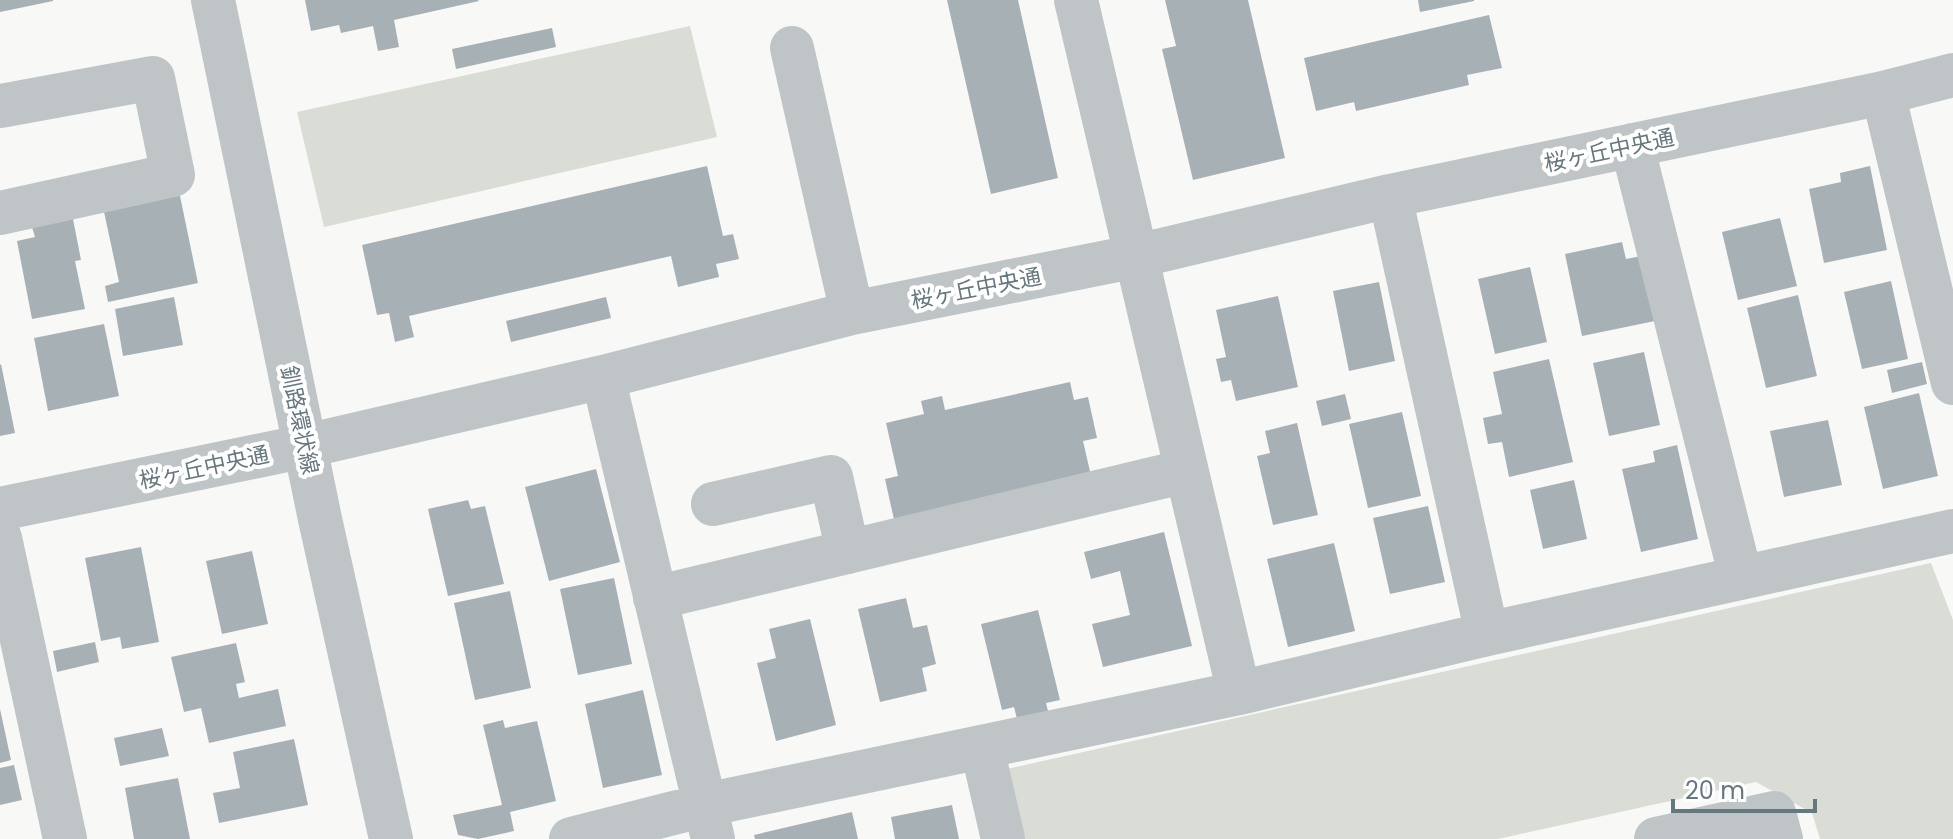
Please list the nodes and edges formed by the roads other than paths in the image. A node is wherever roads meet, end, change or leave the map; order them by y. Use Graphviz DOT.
graph roads {
  1 [pos="213,0"];
  2 [pos="1076,0"];
  3 [pos="792,48"];
  4 [pos="1953,75"];
  5 [pos="1883,93"];
  6 [pos="0,106"];
  7 [pos="1632,145"];
  8 [pos="1390,196"];
  9 [pos="0,213"];
  10 [pos="1137,256"];
  11 [pos="852,313"];
  12 [pos="603,377"];
  13 [pos="1953,383"];
  14 [pos="306,446"];
  15 [pos="1186,471"];
  16 [pos="713,504"];
  17 [pos="0,509"];
  18 [pos="1953,531"];
  19 [pos="0,538"];
  20 [pos="848,552"];
  21 [pos="1741,578"];
  22 [pos="655,598"];
  23 [pos="1487,634"];
  24 [pos="1239,693"];
  25 [pos="982,748"];
  26 [pos="709,822"];
  27 [pos="53,836"];
  28 [pos="391,839"];
  29 [pos="571,839"];
  30 [pos="1003,839"];
  31 [pos="1656,839"];
  32 [pos="1781,839"];
  1 -- 14 [label="street, 釧路環状線"];
  2 -- 10 [label="street"];
  3 -- 11 [label="street"];
  4 -- 5 [label="street, 桜ヶ丘中央通"];
  5 -- 7 [label="street, 桜ヶ丘中央通"];
  5 -- 13 [label="street"];
  6 -- 9 [label="street"];
  7 -- 8 [label="street, 桜ヶ丘中央通"];
  7 -- 21 [label="street"];
  8 -- 10 [label="street, 桜ヶ丘中央通"];
  8 -- 23 [label="street"];
  10 -- 11 [label="street, 桜ヶ丘中央通"];
  10 -- 15 [label="street"];
  11 -- 12 [label="street, 桜ヶ丘中央通"];
  12 -- 14 [label="street, 桜ヶ丘中央通"];
  12 -- 22 [label="street"];
  14 -- 17 [label="street, 桜ヶ丘中央通"];
  14 -- 28 [label="street, 釧路環状線"];
  15 -- 20 [label="street"];
  15 -- 24 [label="street"];
  16 -- 20 [label="street"];
  18 -- 21 [label="street"];
  19 -- 27 [label="street"];
  20 -- 22 [label="street"];
  21 -- 23 [label="street"];
  22 -- 26 [label="street"];
  23 -- 24 [label="street"];
  24 -- 25 [label="street"];
  25 -- 26 [label="street"];
  25 -- 30 [label="street"];
  26 -- 29 [label="street"];
  31 -- 32 [label="street"];
}
